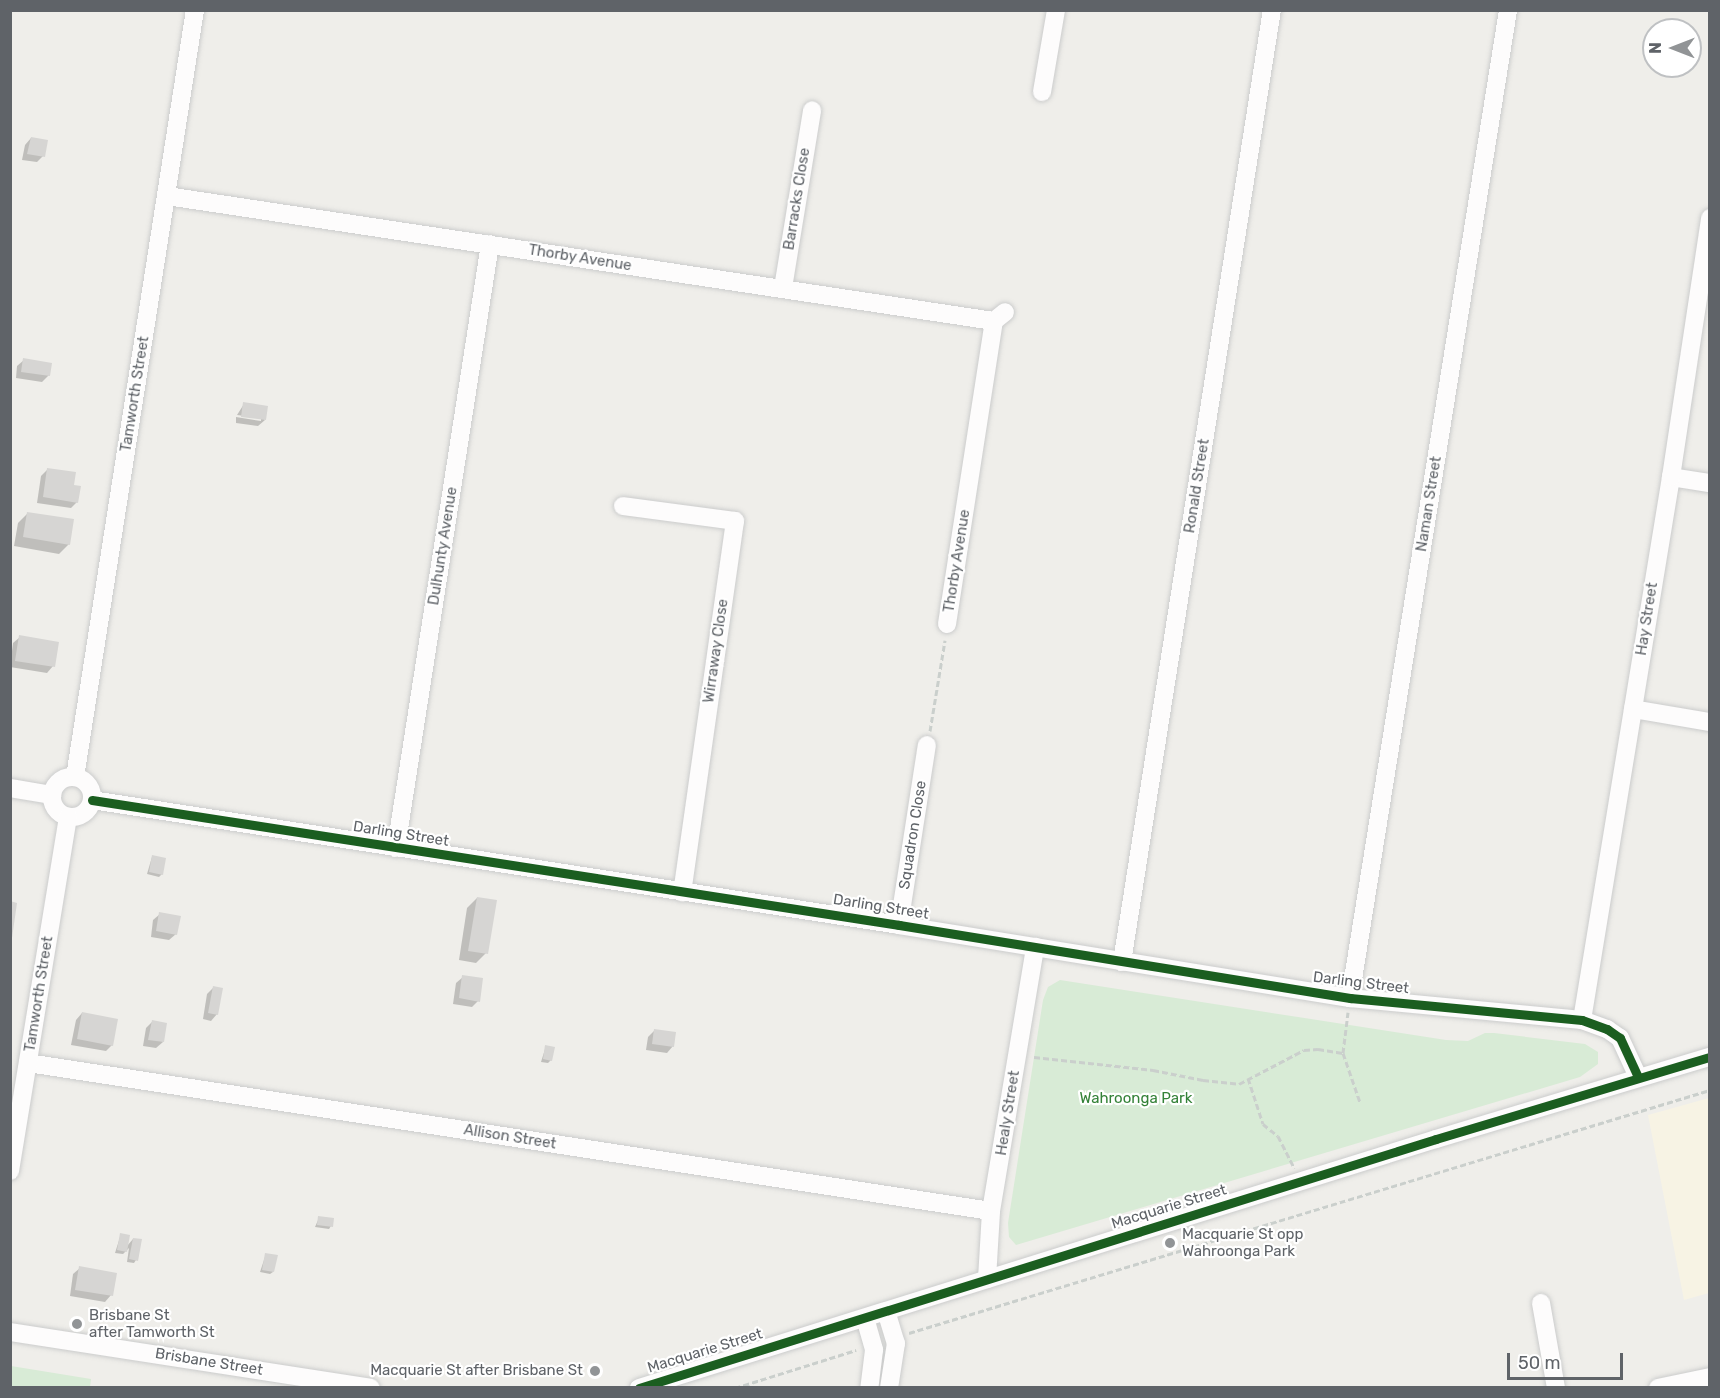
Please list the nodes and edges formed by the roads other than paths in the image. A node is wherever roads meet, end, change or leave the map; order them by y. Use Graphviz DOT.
graph roads {
  1 [pos="195,10"];
  2 [pos="1056,10"];
  3 [pos="1272,10"];
  4 [pos="1508,10"];
  5 [pos="1042,92"];
  6 [pos="812,110"];
  7 [pos="167,196"];
  8 [pos="1710,218"];
  9 [pos="1708,238"];
  10 [pos="489,244"];
  11 [pos="783,288"];
  12 [pos="1671,477"];
  13 [pos="1710,483"];
  14 [pos="623,506"];
  15 [pos="947,624"];
  16 [pos="1633,710"];
  17 [pos="1710,722"];
  18 [pos="927,745"];
  19 [pos="75,777"];
  20 [pos="10,788"];
  21 [pos="52,795"];
  22 [pos="92,800"];
  23 [pos="68,817"];
  24 [pos="396,848"];
  25 [pos="682,892"];
  26 [pos="899,925"];
  27 [pos="1035,947"];
  28 [pos="1122,962"];
  29 [pos="1350,998"];
  30 [pos="1582,1020"];
  31 [pos="1710,1057"];
  32 [pos="28,1063"];
  33 [pos="1638,1077"];
  34 [pos="10,1171"];
  35 [pos="991,1211"];
  36 [pos="987,1279"];
  37 [pos="1540,1303"];
  38 [pos="886,1311"];
  39 [pos="865,1318"];
  40 [pos="10,1332"];
  41 [pos="1710,1377"];
  42 [pos="371,1388"];
  43 [pos="639,1388"];
  44 [pos="869,1388"];
  45 [pos="889,1388"];
  46 [pos="1556,1388"];
  47 [pos="1658,1388"];
  1 -- 7 [label="street, Tamworth Street"];
  2 -- 5 [label="street"];
  3 -- 28 [label="street, Ronald Street"];
  4 -- 29 [label="street, Naman Street"];
  6 -- 11 [label="street, Barracks Close"];
  7 -- 10 [label="street, Thorby Avenue"];
  7 -- 19 [label="street, Tamworth Street"];
  8 -- 9 [label="street, Hay Street"];
  9 -- 12 [label="street, Hay Street"];
  10 -- 11 [label="street, Thorby Avenue"];
  10 -- 24 [label="street, Dulhunty Avenue"];
  11 -- 15 [label="street, Thorby Avenue"];
  12 -- 13 [label="street"];
  12 -- 16 [label="street, Hay Street"];
  14 -- 25 [label="street, Wirraway Close"];
  16 -- 17 [label="street"];
  16 -- 30 [label="street, Hay Street"];
  18 -- 26 [label="street, Squadron Close"];
  19 -- 21 [label="street"];
  19 -- 22 [label="street"];
  20 -- 21 [label="street"];
  21 -- 23 [label="street"];
  22 -- 23 [label="street"];
  22 -- 24 [label="street, Darling Street"];
  23 -- 32 [label="street, Tamworth Street"];
  24 -- 25 [label="street, Darling Street"];
  25 -- 26 [label="street, Darling Street"];
  26 -- 27 [label="street, Darling Street"];
  27 -- 28 [label="street, Darling Street"];
  27 -- 35 [label="street, Healy Street"];
  28 -- 29 [label="street, Darling Street"];
  29 -- 30 [label="street, Darling Street"];
  30 -- 33 [label="street, Darling Street"];
  31 -- 33 [label="street, Macquarie Street"];
  32 -- 34 [label="street, Tamworth Street"];
  32 -- 35 [label="street, Allison Street"];
  33 -- 36 [label="street, Macquarie Street"];
  35 -- 36 [label="street, Healy Street"];
  36 -- 38 [label="street, Macquarie Street"];
  37 -- 46 [label="street"];
  38 -- 39 [label="street, Macquarie Street"];
  38 -- 45 [label="street"];
  39 -- 43 [label="street, Macquarie Street"];
  39 -- 44 [label="street"];
  40 -- 42 [label="street, Brisbane Street"];
  41 -- 47 [label="street"];
}
